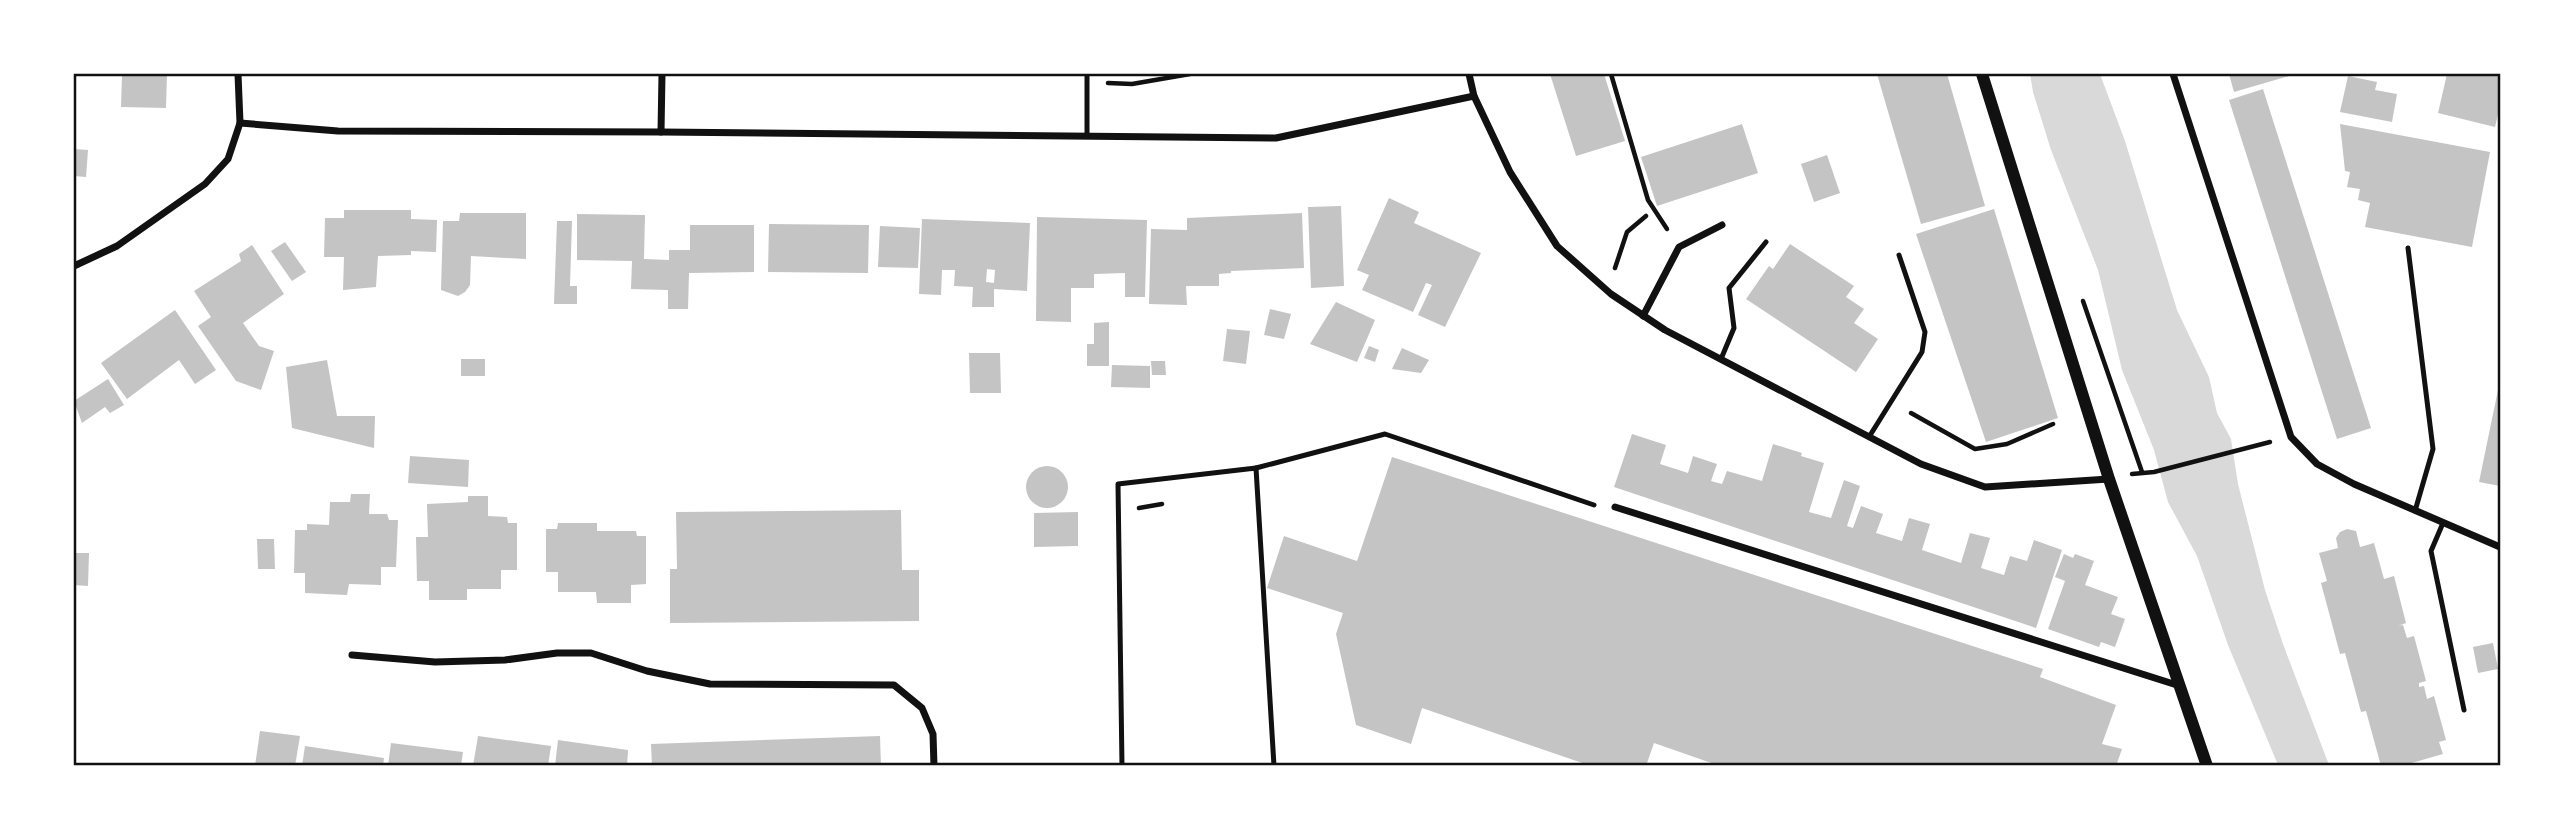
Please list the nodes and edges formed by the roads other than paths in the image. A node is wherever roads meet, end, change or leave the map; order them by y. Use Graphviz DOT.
graph roads {
  1 [pos="238,74"];
  2 [pos="662,74"];
  3 [pos="1087,74"];
  4 [pos="1469,74"];
  5 [pos="1982,74"];
  6 [pos="2173,74"];
  7 [pos="1474,96"];
  8 [pos="240,123"];
  9 [pos="661,132"];
  10 [pos="1087,136"];
  11 [pos="1722,225"];
  12 [pos="1766,242"];
  13 [pos="2408,248"];
  14 [pos="1899,255"];
  15 [pos="74,266"];
  16 [pos="1643,316"];
  17 [pos="1721,359"];
  18 [pos="1869,438"];
  19 [pos="1256,468"];
  20 [pos="2109,479"];
  21 [pos="1594,505"];
  22 [pos="1615,507"];
  23 [pos="2415,512"];
  24 [pos="2443,523"];
  25 [pos="2501,547"];
  26 [pos="352,655"];
  27 [pos="2181,686"];
  28 [pos="2464,710"];
  29 [pos="934,765"];
  30 [pos="1122,765"];
  31 [pos="1274,765"];
  32 [pos="2207,765"];
  1 -- 8 [label="street"];
  2 -- 9 [label="street"];
  3 -- 10 [label="lane"];
  4 -- 7 [label="street"];
  5 -- 20 [label="street"];
  6 -- 23 [label="street"];
  7 -- 10 [label="street"];
  7 -- 16 [label="street"];
  8 -- 9 [label="street"];
  8 -- 15 [label="street"];
  9 -- 10 [label="street"];
  11 -- 16 [label="street"];
  12 -- 17 [label="lane"];
  13 -- 23 [label="lane"];
  14 -- 18 [label="lane"];
  16 -- 17 [label="street"];
  17 -- 18 [label="street"];
  18 -- 20 [label="street"];
  19 -- 21 [label="lane"];
  19 -- 30 [label="lane"];
  19 -- 31 [label="lane"];
  20 -- 27 [label="street"];
  22 -- 27 [label="street"];
  23 -- 24 [label="street"];
  24 -- 25 [label="street"];
  24 -- 28 [label="lane"];
  26 -- 29 [label="street"];
  27 -- 32 [label="street"];
}
